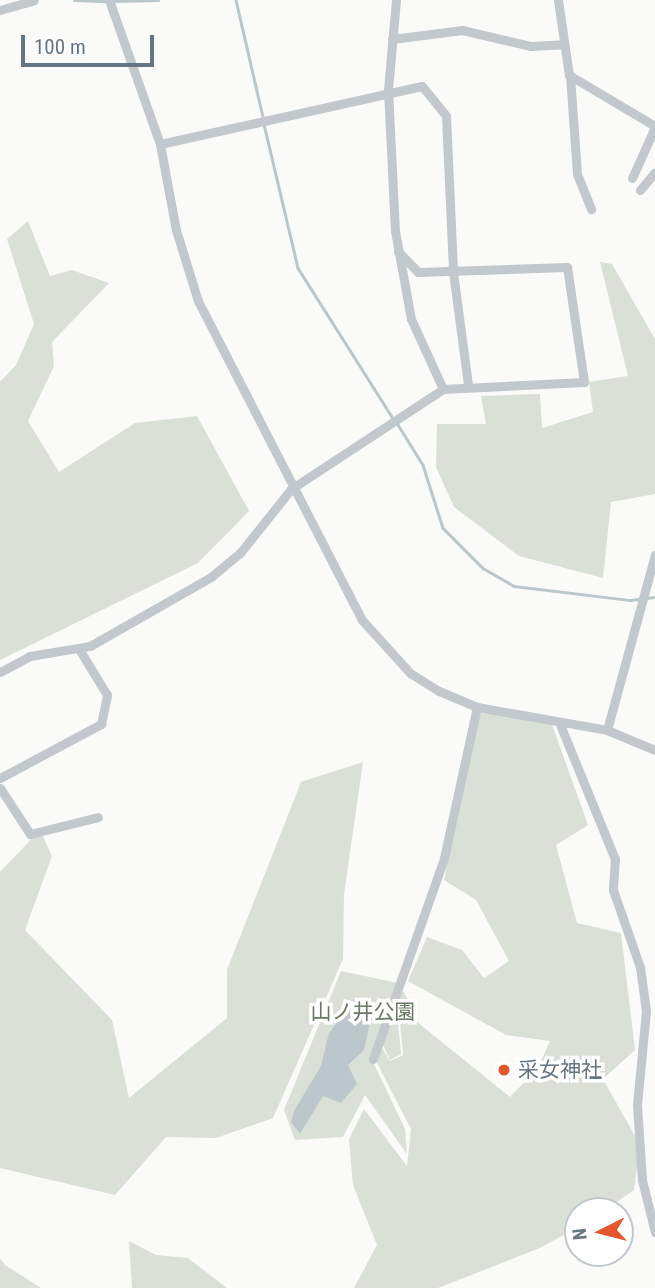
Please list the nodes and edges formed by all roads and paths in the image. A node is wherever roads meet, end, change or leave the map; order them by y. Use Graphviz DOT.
graph roads {
  1 [pos="34,0"];
  2 [pos="109,0"];
  3 [pos="396,0"];
  4 [pos="558,0"];
  5 [pos="0,10"];
  6 [pos="392,39"];
  7 [pos="564,44"];
  8 [pos="570,76"];
  9 [pos="388,89"];
  10 [pos="655,126"];
  11 [pos="160,144"];
  12 [pos="655,172"];
  13 [pos="632,178"];
  14 [pos="640,190"];
  15 [pos="591,209"];
  16 [pos="398,251"];
  17 [pos="453,272"];
  18 [pos="468,385"];
  19 [pos="443,389"];
  20 [pos="291,489"];
  21 [pos="655,554"];
  22 [pos="79,649"];
  23 [pos="0,672"];
  24 [pos="477,707"];
  25 [pos="559,722"];
  26 [pos="607,730"];
  27 [pos="655,750"];
  28 [pos="0,778"];
  29 [pos="0,788"];
  30 [pos="98,817"];
  31 [pos="373,1059"];
  32 [pos="655,1232"];
  1 -- 5 [label="street"];
  2 -- 11 [label="street"];
  3 -- 6 [label="street"];
  4 -- 7 [label="street"];
  6 -- 7 [label="street"];
  6 -- 9 [label="street"];
  7 -- 8 [label="street"];
  8 -- 10 [label="street"];
  8 -- 15 [label="street"];
  9 -- 11 [label="street"];
  9 -- 16 [label="street"];
  9 -- 17 [label="street"];
  10 -- 13 [label="street"];
  11 -- 20 [label="street"];
  12 -- 14 [label="street"];
  16 -- 17 [label="street"];
  16 -- 19 [label="street"];
  17 -- 18 [label="street"];
  17 -- 18 [label="street"];
  18 -- 19 [label="street"];
  19 -- 20 [label="street"];
  20 -- 22 [label="street"];
  20 -- 24 [label="street"];
  21 -- 26 [label="street"];
  22 -- 23 [label="street"];
  22 -- 28 [label="street"];
  24 -- 25 [label="street"];
  24 -- 31 [label="street"];
  25 -- 26 [label="street"];
  25 -- 32 [label="street"];
  26 -- 27 [label="street"];
  29 -- 30 [label="street"];
}
